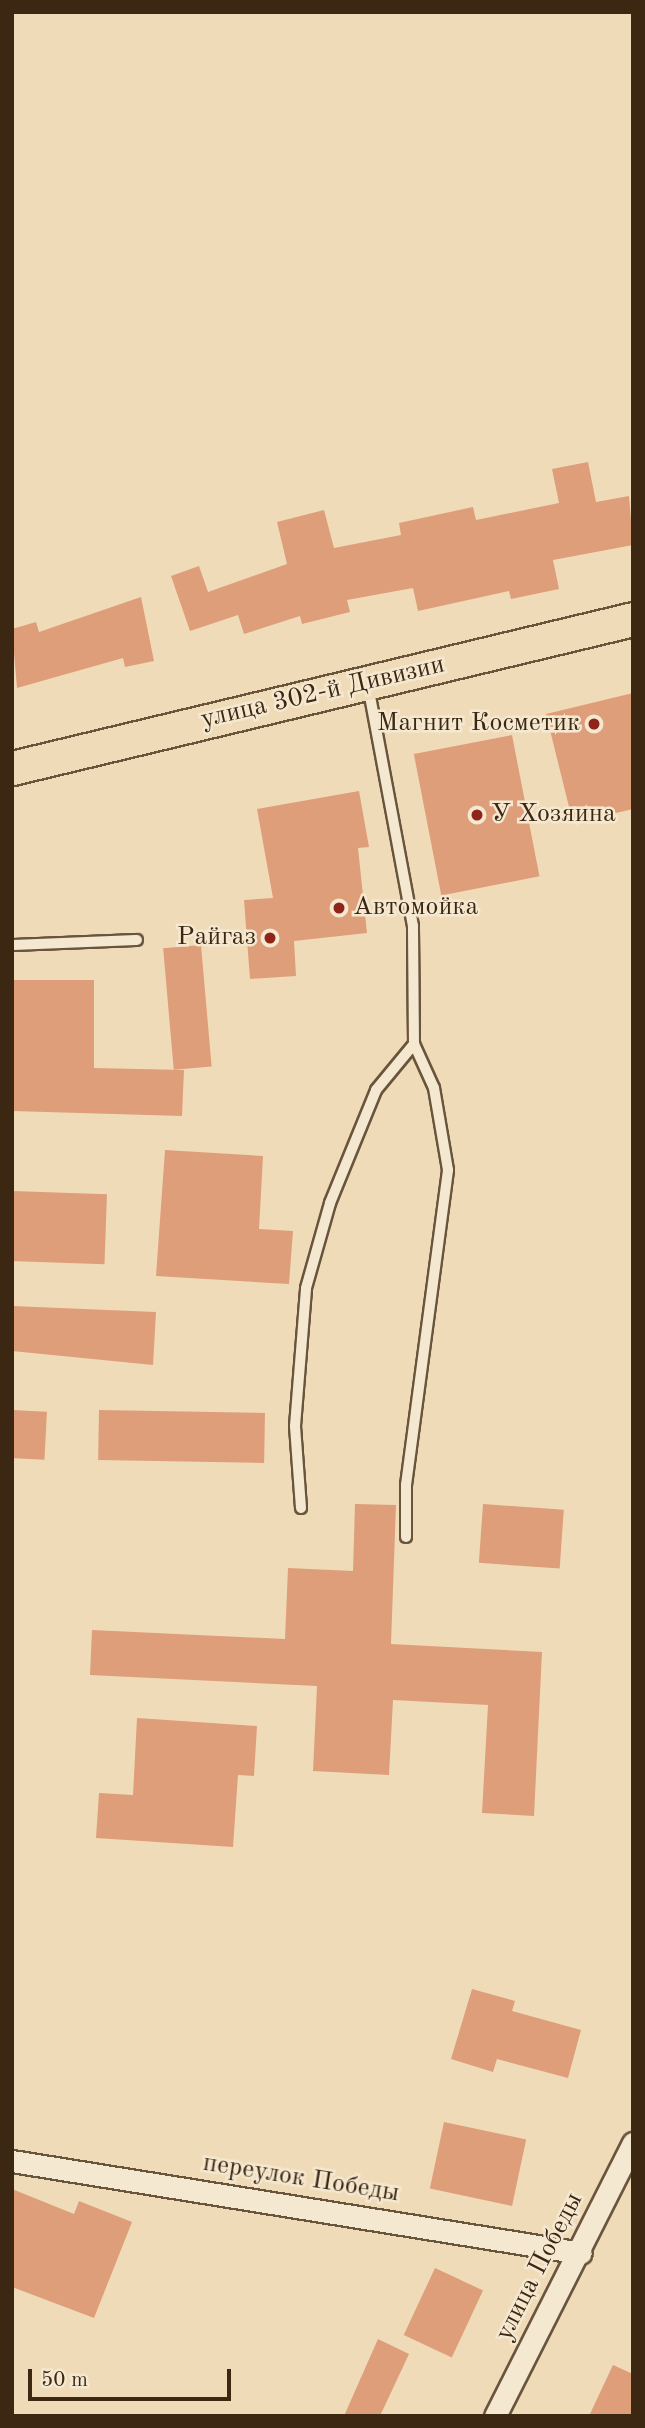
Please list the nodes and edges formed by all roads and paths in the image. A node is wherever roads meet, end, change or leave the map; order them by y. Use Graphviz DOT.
graph roads {
  1 [pos="633,619"];
  2 [pos="368,682"];
  3 [pos="12,768"];
  4 [pos="137,940"];
  5 [pos="12,945"];
  6 [pos="414,1044"];
  7 [pos="301,1508"];
  8 [pos="406,1537"];
  9 [pos="633,2143"];
  10 [pos="12,2161"];
  11 [pos="581,2253"];
  12 [pos="495,2416"];
  1 -- 2 [label="main road, улица 302-й Дивизии"];
  2 -- 3 [label="main road, улица 302-й Дивизии"];
  2 -- 6 [label="lane"];
  4 -- 5 [label="lane"];
  6 -- 7 [label="lane"];
  6 -- 8 [label="lane"];
  9 -- 11 [label="street, улица Победы"];
  10 -- 11 [label="street, переулок Победы"];
  11 -- 12 [label="street, улица Победы"];
}
